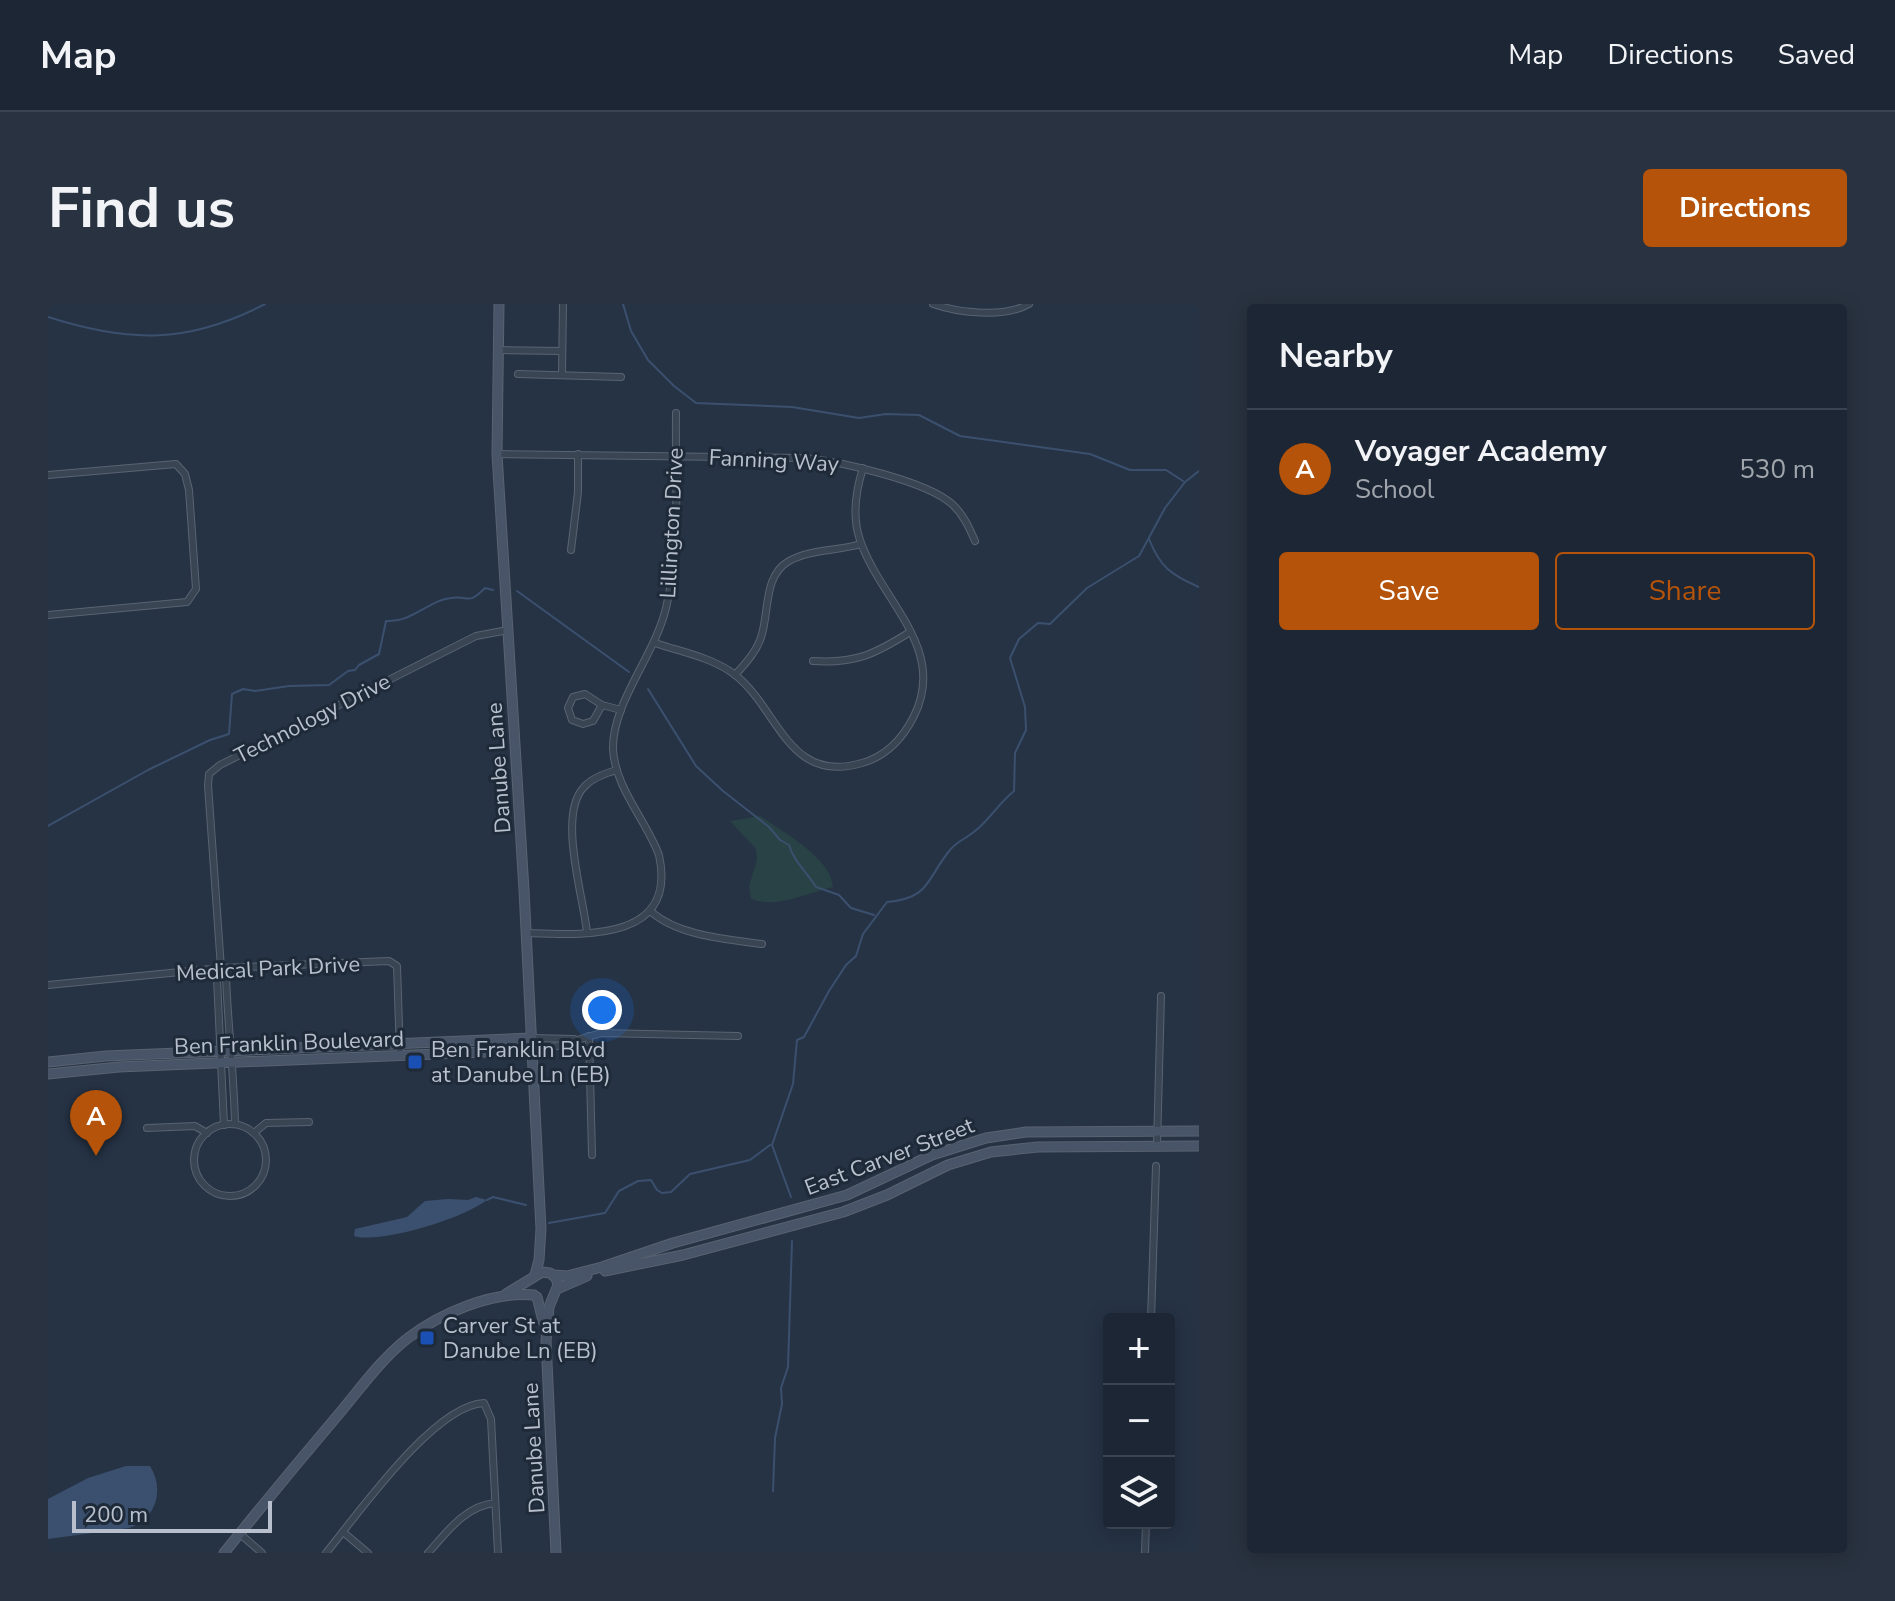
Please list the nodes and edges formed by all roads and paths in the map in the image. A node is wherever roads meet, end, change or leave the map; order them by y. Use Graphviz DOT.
graph roads {
  1 [pos="499,304"];
  2 [pos="563,304"];
  3 [pos="933,304"];
  4 [pos="1029,304"];
  5 [pos="977,308"];
  6 [pos="497,350"];
  7 [pos="562,351"];
  8 [pos="518,374"];
  9 [pos="562,375"];
  10 [pos="621,377"];
  11 [pos="676,413"];
  12 [pos="497,454"];
  13 [pos="578,454"];
  14 [pos="675,455"];
  15 [pos="863,468"];
  16 [pos="48,475"];
  17 [pos="975,541"];
  18 [pos="861,544"];
  19 [pos="571,550"];
  20 [pos="48,615"];
  21 [pos="508,630"];
  22 [pos="910,632"];
  23 [pos="655,643"];
  24 [pos="813,661"];
  25 [pos="735,675"];
  26 [pos="602,705"];
  27 [pos="621,710"];
  28 [pos="617,770"];
  29 [pos="650,911"];
  30 [pos="526,933"];
  31 [pos="587,933"];
  32 [pos="762,944"];
  33 [pos="221,968"];
  34 [pos="48,985"];
  35 [pos="1161,996"];
  36 [pos="589,1036"];
  37 [pos="738,1036"];
  38 [pos="531,1038"];
  39 [pos="578,1039"];
  40 [pos="400,1043"];
  41 [pos="532,1050"];
  42 [pos="226,1051"];
  43 [pos="400,1055"];
  44 [pos="48,1062"];
  45 [pos="221,1063"];
  46 [pos="234,1063"];
  47 [pos="48,1074"];
  48 [pos="309,1122"];
  49 [pos="235,1124"];
  50 [pos="224,1125"];
  51 [pos="147,1128"];
  52 [pos="1157,1131"];
  53 [pos="1199,1131"];
  54 [pos="207,1133"];
  55 [pos="254,1133"];
  56 [pos="1157,1146"];
  57 [pos="1199,1146"];
  58 [pos="592,1155"];
  59 [pos="1156,1166"];
  60 [pos="541,1229"];
  61 [pos="552,1274"];
  62 [pos="533,1277"];
  63 [pos="555,1292"];
  64 [pos="536,1296"];
  65 [pos="500,1297"];
  66 [pos="1151,1313"];
  67 [pos="546,1341"];
  68 [pos="495,1503"];
  69 [pos="1146,1529"];
  70 [pos="343,1532"];
  71 [pos="239,1533"];
  72 [pos="224,1553"];
  73 [pos="262,1553"];
  74 [pos="326,1553"];
  75 [pos="368,1553"];
  76 [pos="428,1553"];
  77 [pos="498,1553"];
  78 [pos="556,1553"];
  79 [pos="1145,1553"];
  1 -- 6 [label="street, Danube Lane"];
  2 -- 7 [label="street"];
  3 -- 5 [label="street"];
  4 -- 5 [label="street"];
  6 -- 7 [label="street"];
  6 -- 12 [label="street, Danube Lane"];
  7 -- 9 [label="street"];
  8 -- 9 [label="street"];
  9 -- 10 [label="street"];
  11 -- 14 [label="street, Lillington Drive"];
  12 -- 13 [label="street, Fanning Way"];
  12 -- 21 [label="street, Danube Lane"];
  13 -- 14 [label="street, Fanning Way"];
  13 -- 19 [label="street"];
  14 -- 15 [label="street, Fanning Way"];
  14 -- 23 [label="street, Lillington Drive"];
  15 -- 17 [label="street, Fanning Way"];
  15 -- 18 [label="street"];
  16 -- 20 [label="street"];
  18 -- 22 [label="street"];
  18 -- 25 [label="street"];
  21 -- 30 [label="street, Danube Lane"];
  21 -- 33 [label="street, Technology Drive"];
  22 -- 24 [label="street"];
  22 -- 25 [label="street"];
  23 -- 25 [label="street"];
  23 -- 27 [label="street, Lillington Drive"];
  26 -- 26 [label="street"];
  26 -- 27 [label="street"];
  27 -- 28 [label="street, Lillington Drive"];
  28 -- 29 [label="street, Lillington Drive"];
  28 -- 31 [label="street"];
  29 -- 31 [label="street"];
  29 -- 32 [label="street"];
  30 -- 31 [label="street"];
  30 -- 38 [label="street, Danube Lane"];
  33 -- 34 [label="street, Medical Park Drive"];
  33 -- 40 [label="street, Medical Park Drive"];
  33 -- 42 [label="street, Technology Drive"];
  35 -- 52 [label="street"];
  36 -- 37 [label="street"];
  36 -- 39 [label="street"];
  36 -- 58 [label="street"];
  38 -- 39 [label="street"];
  38 -- 40 [label="street, Ben Franklin Boulevard"];
  38 -- 41 [label="street, Danube Lane"];
  39 -- 41 [label="street"];
  40 -- 42 [label="street, Ben Franklin Boulevard"];
  40 -- 43 [label="street, Medical Park Drive"];
  41 -- 43 [label="street, Ben Franklin Boulevard"];
  41 -- 60 [label="street, Danube Lane"];
  42 -- 44 [label="street, Ben Franklin Boulevard"];
  42 -- 45 [label="street, Technology Drive"];
  42 -- 46 [label="street, Technology Drive"];
  43 -- 46 [label="street, Ben Franklin Boulevard"];
  45 -- 46 [label="street, Ben Franklin Boulevard"];
  45 -- 47 [label="street, Ben Franklin Boulevard"];
  45 -- 50 [label="street, Technology Drive"];
  46 -- 49 [label="street, Technology Drive"];
  48 -- 55 [label="street"];
  49 -- 50 [label="street"];
  49 -- 55 [label="street"];
  50 -- 54 [label="street"];
  51 -- 54 [label="street"];
  52 -- 53 [label="street, East Carver Street"];
  52 -- 56 [label="street"];
  52 -- 61 [label="street, East Carver Street"];
  54 -- 55 [label="street"];
  56 -- 57 [label="street, East Carver Street"];
  56 -- 63 [label="street, East Carver Street"];
  59 -- 66 [label="street"];
  60 -- 61 [label="street, Danube Lane"];
  60 -- 62 [label="street, Danube Lane"];
  61 -- 62 [label="street"];
  61 -- 63 [label="street"];
  62 -- 64 [label="street"];
  62 -- 65 [label="street"];
  63 -- 64 [label="street"];
  63 -- 67 [label="street, Danube Lane"];
  64 -- 65 [label="street"];
  64 -- 67 [label="street, Danube Lane"];
  65 -- 71 [label="street"];
  67 -- 78 [label="street, Danube Lane"];
  68 -- 70 [label="street"];
  68 -- 76 [label="street"];
  68 -- 77 [label="street"];
  69 -- 79 [label="street"];
  70 -- 74 [label="street"];
  70 -- 75 [label="street"];
  71 -- 72 [label="street"];
  71 -- 73 [label="street"];
}
